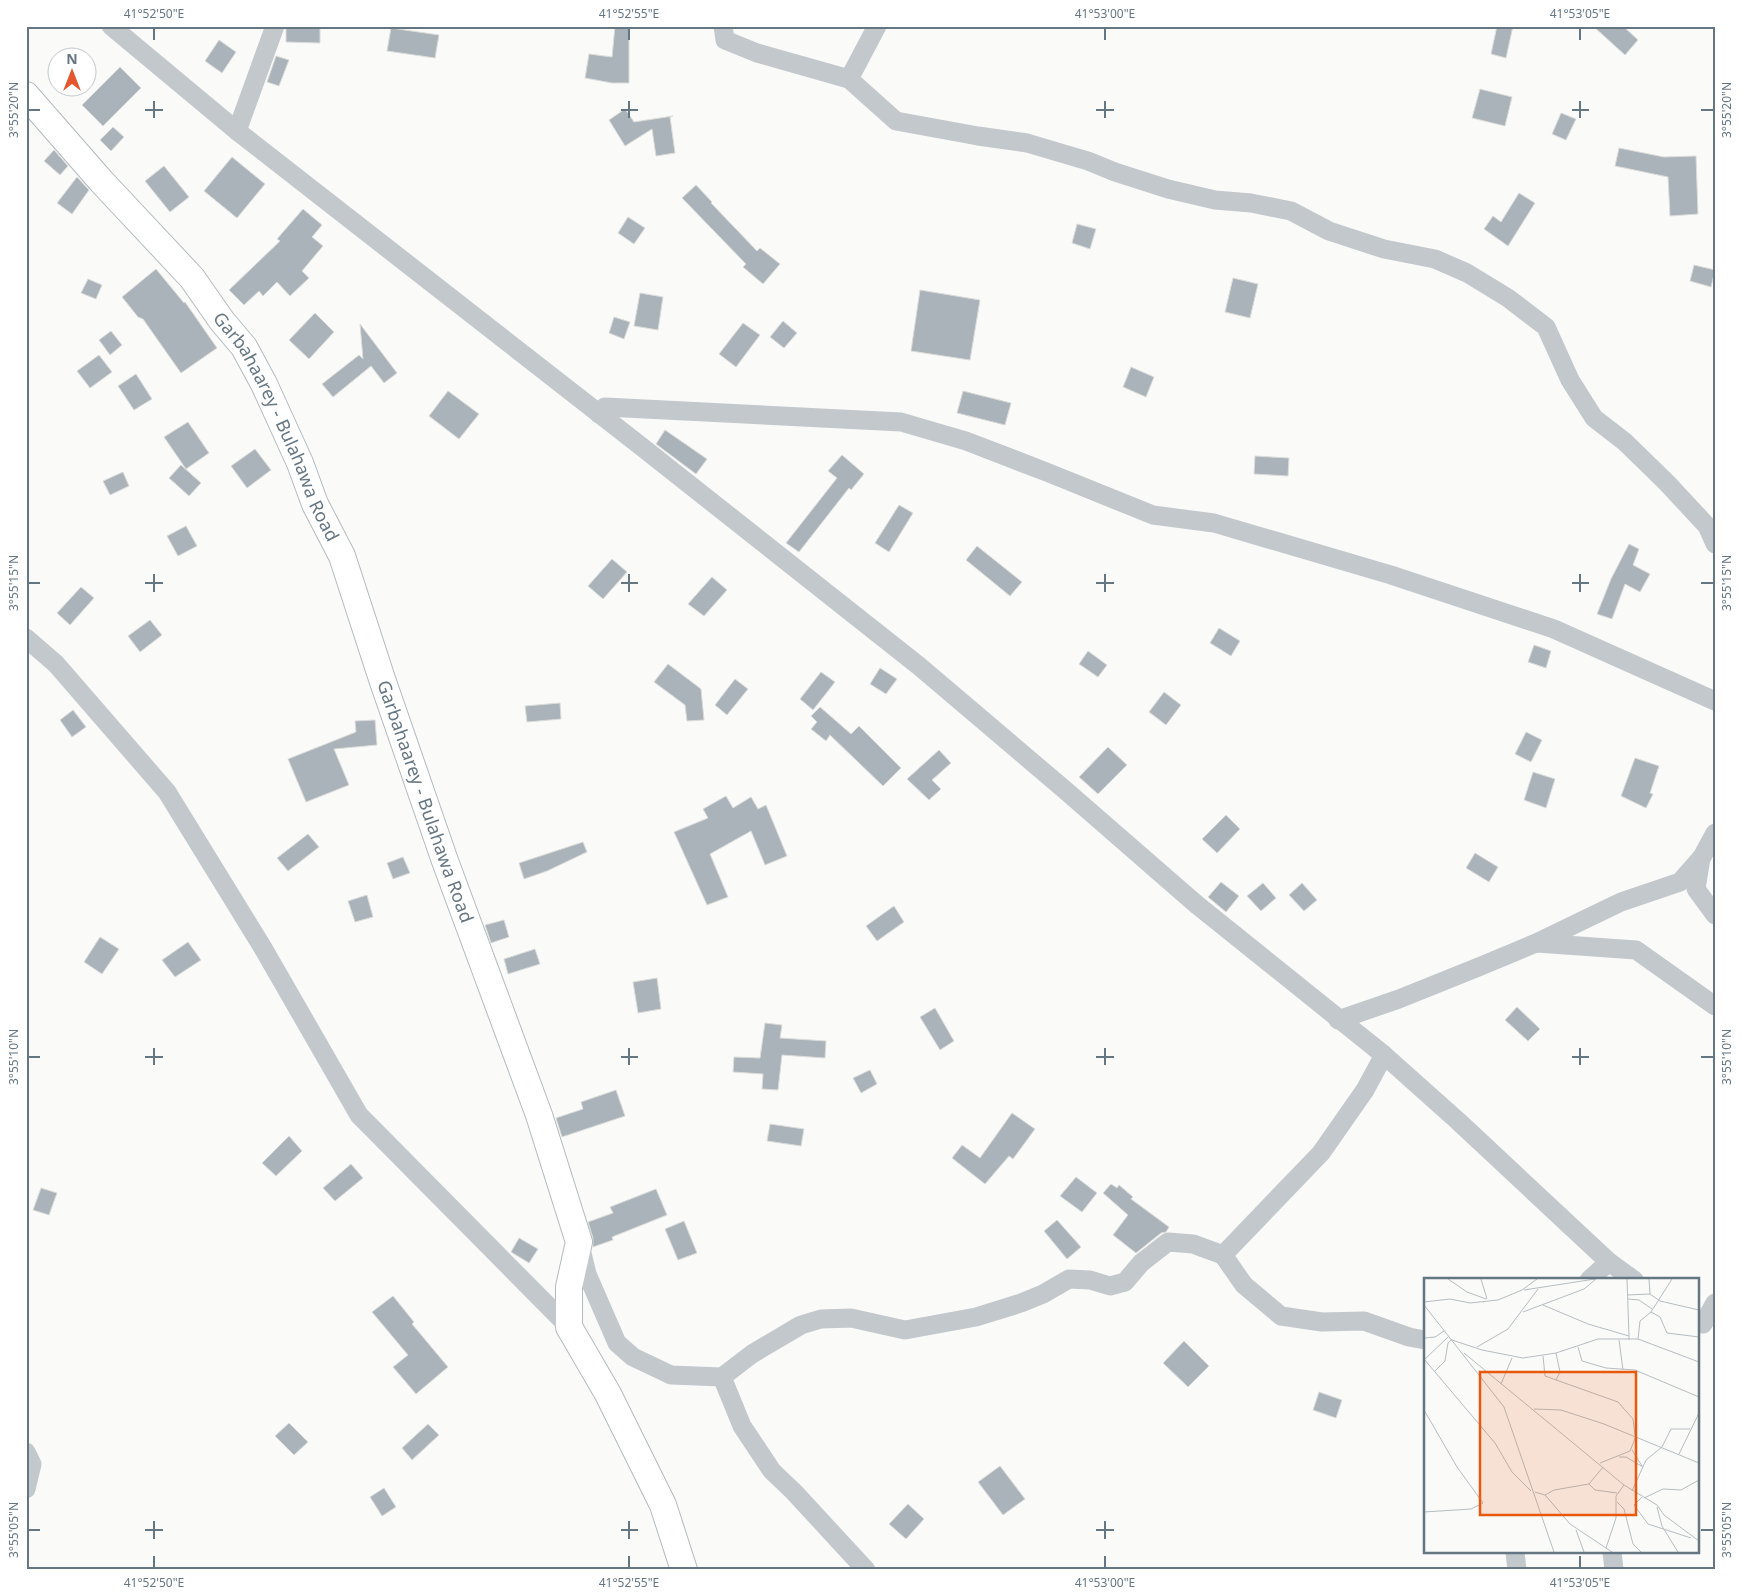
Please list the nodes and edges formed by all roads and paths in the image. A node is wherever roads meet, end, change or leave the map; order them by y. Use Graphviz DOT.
graph roads {
  1 [pos="112,26"];
  2 [pos="275,26"];
  3 [pos="723,26"];
  4 [pos="877,26"];
  5 [pos="849,80"];
  6 [pos="26,95"];
  7 [pos="236,131"];
  8 [pos="600,414"];
  9 [pos="1715,544"];
  10 [pos="26,638"];
  11 [pos="1715,701"];
  12 [pos="1715,833"];
  13 [pos="1702,857"];
  14 [pos="1715,915"];
  15 [pos="1536,943"];
  16 [pos="1715,1006"];
  17 [pos="1338,1020"];
  18 [pos="1384,1056"];
  19 [pos="579,1242"];
  20 [pos="1223,1254"];
  21 [pos="1609,1262"];
  22 [pos="1591,1278"];
  23 [pos="1631,1278"];
  24 [pos="1715,1303"];
  25 [pos="1705,1326"];
  26 [pos="569,1328"];
  27 [pos="1424,1340"];
  28 [pos="722,1377"];
  29 [pos="26,1452"];
  30 [pos="26,1489"];
  31 [pos="1515,1554"];
  32 [pos="1612,1554"];
  33 [pos="684,1570"];
  34 [pos="866,1570"];
  35 [pos="1517,1570"];
  36 [pos="1614,1570"];
  1 -- 7 [label="street"];
  2 -- 7 [label="street"];
  3 -- 5 [label="street"];
  4 -- 5 [label="street"];
  5 -- 9 [label="street"];
  6 -- 19 [label="main road, Garbahaarey - Bulahawa Road"];
  7 -- 8 [label="street"];
  8 -- 11 [label="street"];
  8 -- 17 [label="street"];
  10 -- 26 [label="street"];
  12 -- 13 [label="street"];
  13 -- 14 [label="street"];
  13 -- 15 [label="street"];
  15 -- 16 [label="street"];
  15 -- 17 [label="street"];
  17 -- 18 [label="street"];
  18 -- 20 [label="street"];
  18 -- 21 [label="street"];
  19 -- 26 [label="main road"];
  19 -- 28 [label="street"];
  20 -- 27 [label="street"];
  20 -- 28 [label="street"];
  21 -- 22 [label="street"];
  21 -- 23 [label="street"];
  24 -- 25 [label="street"];
  26 -- 33 [label="main road"];
  28 -- 34 [label="street"];
  29 -- 30 [label="street"];
  31 -- 35 [label="street"];
  32 -- 36 [label="street"];
}
